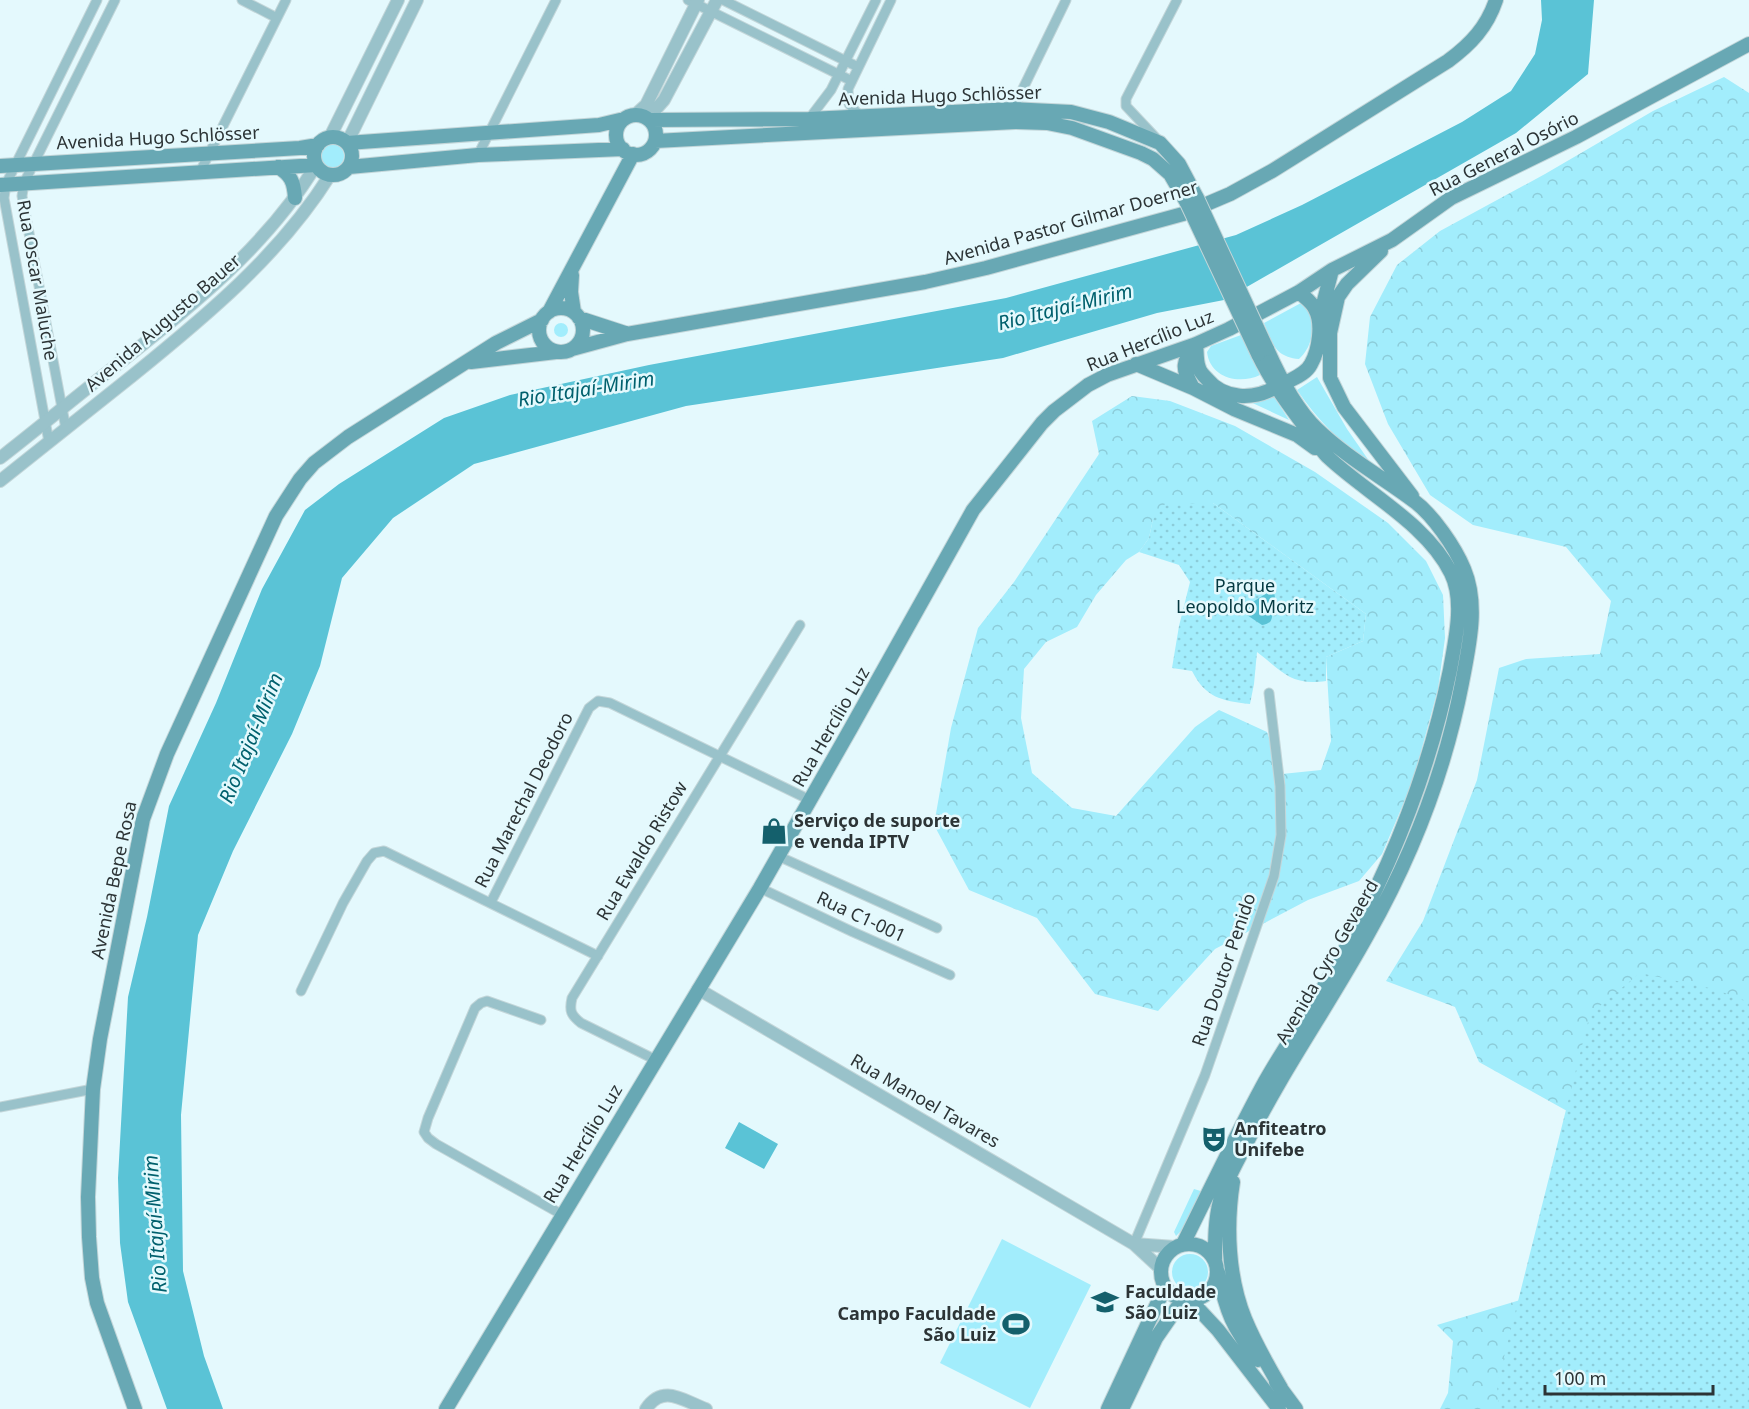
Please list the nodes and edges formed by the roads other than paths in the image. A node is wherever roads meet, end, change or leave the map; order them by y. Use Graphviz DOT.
graph roads {
  1 [pos="97,0"];
  2 [pos="115,0"];
  3 [pos="242,0"];
  4 [pos="286,0"];
  5 [pos="417,0"];
  6 [pos="556,0"];
  7 [pos="723,0"];
  8 [pos="876,0"];
  9 [pos="891,0"];
  10 [pos="1066,0"];
  11 [pos="1177,0"];
  12 [pos="1496,0"];
  13 [pos="694,1"];
  14 [pos="396,4"];
  15 [pos="714,6"];
  16 [pos="410,15"];
  17 [pos="278,18"];
  18 [pos="84,27"];
  19 [pos="98,34"];
  20 [pos="1749,44"];
  21 [pos="846,61"];
  22 [pos="858,67"];
  23 [pos="839,74"];
  24 [pos="852,81"];
  25 [pos="1013,109"];
  26 [pos="629,117"];
  27 [pos="861,117"];
  28 [pos="649,119"];
  29 [pos="809,119"];
  30 [pos="489,134"];
  31 [pos="330,137"];
  32 [pos="655,141"];
  33 [pos="347,143"];
  34 [pos="1160,143"];
  35 [pos="318,145"];
  36 [pos="628,152"];
  37 [pos="209,154"];
  38 [pos="478,155"];
  39 [pos="34,163"];
  40 [pos="16,165"];
  41 [pos="316,165"];
  42 [pos="0,166"];
  43 [pos="349,166"];
  44 [pos="278,167"];
  45 [pos="199,174"];
  46 [pos="330,175"];
  47 [pos="24,183"];
  48 [pos="3,185"];
  49 [pos="295,198"];
  50 [pos="1192,200"];
  51 [pos="1392,240"];
  52 [pos="573,266"];
  53 [pos="230,268"];
  54 [pos="1332,270"];
  55 [pos="243,280"];
  56 [pos="1347,284"];
  57 [pos="1299,292"];
  58 [pos="41,295"];
  59 [pos="22,298"];
  60 [pos="577,315"];
  61 [pos="546,316"];
  62 [pos="1248,319"];
  63 [pos="1319,320"];
  64 [pos="158,333"];
  65 [pos="627,334"];
  66 [pos="1196,344"];
  67 [pos="169,346"];
  68 [pos="572,349"];
  69 [pos="557,351"];
  70 [pos="466,363"];
  71 [pos="1136,364"];
  72 [pos="1280,385"];
  73 [pos="1193,388"];
  74 [pos="62,408"];
  75 [pos="46,422"];
  76 [pos="66,429"];
  77 [pos="49,442"];
  78 [pos="1326,456"];
  79 [pos="0,458"];
  80 [pos="0,480"];
  81 [pos="1416,502"];
  82 [pos="800,625"];
  83 [pos="1269,693"];
  84 [pos="719,756"];
  85 [pos="810,800"];
  86 [pos="778,856"];
  87 [pos="760,888"];
  88 [pos="490,902"];
  89 [pos="938,928"];
  90 [pos="598,956"];
  91 [pos="950,975"];
  92 [pos="698,989"];
  93 [pos="301,991"];
  94 [pos="541,1020"];
  95 [pos="656,1060"];
  96 [pos="93,1089"];
  97 [pos="0,1107"];
  98 [pos="1236,1165"];
  99 [pos="561,1214"];
  100 [pos="1134,1244"];
  101 [pos="1179,1246"];
  102 [pos="1216,1263"];
  103 [pos="1161,1269"];
  104 [pos="1165,1287"];
  105 [pos="1187,1300"];
  106 [pos="1144,1346"];
  107 [pos="1281,1388"];
  108 [pos="135,1409"];
  109 [pos="446,1409"];
  110 [pos="646,1409"];
  111 [pos="706,1409"];
  112 [pos="1108,1409"];
  113 [pos="1122,1409"];
  114 [pos="1280,1409"];
  115 [pos="1296,1409"];
  1 -- 18 [label="street, Rua Oscar Maluche"];
  2 -- 19 [label="street, Rua Oscar Maluche"];
  3 -- 17 [label="street"];
  4 -- 17 [label="street"];
  5 -- 16 [label="street"];
  6 -- 30 [label="street"];
  7 -- 21 [label="street"];
  8 -- 21 [label="street"];
  9 -- 22 [label="street"];
  10 -- 25 [label="street"];
  11 -- 34 [label="street"];
  12 -- 65 [label="main road, Avenida Pastor Gilmar Doerner"];
  13 -- 15 [label="street"];
  13 -- 26 [label="street"];
  14 -- 16 [label="street"];
  14 -- 31 [label="street"];
  15 -- 23 [label="street"];
  15 -- 28 [label="street"];
  16 -- 33 [label="street"];
  17 -- 37 [label="street"];
  18 -- 19 [label="street"];
  18 -- 40 [label="street, Rua Oscar Maluche"];
  19 -- 39 [label="street, Rua Oscar Maluche"];
  20 -- 51 [label="main road, Rua General Osório"];
  21 -- 22 [label="street"];
  21 -- 23 [label="street"];
  22 -- 24 [label="street"];
  23 -- 24 [label="street"];
  23 -- 29 [label="street"];
  24 -- 27 [label="street"];
  25 -- 27 [label="main road, Avenida Hugo Schlösser"];
  25 -- 34 [label="main road, Avenida Hugo Schlösser"];
  26 -- 28 [label="main road"];
  26 -- 30 [label="main road"];
  26 -- 36 [label="main road"];
  27 -- 29 [label="main road, Avenida Hugo Schlösser"];
  28 -- 29 [label="main road, Avenida Hugo Schlösser"];
  28 -- 32 [label="main road"];
  30 -- 33 [label="main road"];
  30 -- 38 [label="street"];
  31 -- 33 [label="main road"];
  31 -- 35 [label="main road"];
  32 -- 36 [label="main road"];
  32 -- 50 [label="main road, Avenida Hugo Schlösser"];
  33 -- 43 [label="main road"];
  34 -- 50 [label="main road, Avenida Hugo Schlösser"];
  35 -- 37 [label="main road, Avenida Hugo Schlösser"];
  35 -- 41 [label="main road"];
  36 -- 38 [label="main road"];
  36 -- 52 [label="main road"];
  37 -- 39 [label="main road, Avenida Hugo Schlösser"];
  37 -- 45 [label="street"];
  38 -- 43 [label="main road"];
  39 -- 40 [label="main road, Avenida Hugo Schlösser"];
  39 -- 47 [label="street, Rua Oscar Maluche"];
  40 -- 42 [label="main road, Avenida Hugo Schlösser"];
  40 -- 48 [label="street, Rua Oscar Maluche"];
  41 -- 44 [label="main road, Avenida Hugo Schlösser"];
  41 -- 46 [label="main road"];
  41 -- 49 [label="street, Avenida Augusto Bauer"];
  43 -- 46 [label="main road"];
  44 -- 45 [label="main road, Avenida Hugo Schlösser"];
  44 -- 49 [label="main road"];
  45 -- 47 [label="main road, Avenida Hugo Schlösser"];
  46 -- 55 [label="street, Avenida Augusto Bauer"];
  47 -- 48 [label="main road, Avenida Hugo Schlösser"];
  47 -- 58 [label="street, Rua Oscar Maluche"];
  48 -- 59 [label="street, Rua Oscar Maluche"];
  49 -- 53 [label="street, Avenida Augusto Bauer"];
  50 -- 72 [label="main road, Avenida Cyro Gevaerd, bridge"];
  51 -- 54 [label="main road, Rua General Osório"];
  51 -- 56 [label="main road"];
  52 -- 60 [label="main road"];
  52 -- 61 [label="main road"];
  53 -- 55 [label="street"];
  53 -- 64 [label="street, Avenida Augusto Bauer"];
  54 -- 56 [label="main road"];
  54 -- 57 [label="main road, Rua General Osório"];
  54 -- 63 [label="main road"];
  55 -- 67 [label="street, Avenida Augusto Bauer"];
  56 -- 81 [label="main road"];
  57 -- 62 [label="main road, Rua General Osório"];
  57 -- 63 [label="main road"];
  58 -- 59 [label="street"];
  58 -- 74 [label="street, Rua Oscar Maluche"];
  59 -- 75 [label="street, Rua Oscar Maluche"];
  60 -- 61 [label="main road"];
  60 -- 65 [label="main road, Avenida Pastor Gilmar Doerner"];
  60 -- 68 [label="main road"];
  61 -- 69 [label="main road"];
  61 -- 70 [label="main road, Avenida Bepe Rosa"];
  62 -- 66 [label="main road, Rua Hercílio Luz"];
  63 -- 72 [label="main road"];
  64 -- 67 [label="street"];
  64 -- 74 [label="street, Avenida Augusto Bauer"];
  65 -- 68 [label="main road, Avenida Pastor Gilmar Doerner"];
  66 -- 71 [label="main road, Rua Hercílio Luz"];
  66 -- 72 [label="main road"];
  66 -- 73 [label="main road"];
  67 -- 76 [label="street, Avenida Augusto Bauer"];
  68 -- 69 [label="main road"];
  69 -- 70 [label="main road, Avenida Bepe Rosa"];
  70 -- 96 [label="main road, Avenida Bepe Rosa"];
  71 -- 73 [label="main road"];
  71 -- 85 [label="main road, Rua Hercílio Luz"];
  72 -- 78 [label="main road, Avenida Cyro Gevaerd"];
  72 -- 81 [label="main road, Avenida Cyro Gevaerd"];
  73 -- 78 [label="main road"];
  74 -- 75 [label="street, Avenida Augusto Bauer"];
  74 -- 76 [label="street, Rua Oscar Maluche"];
  75 -- 77 [label="street, Rua Oscar Maluche"];
  75 -- 79 [label="street, Avenida Augusto Bauer"];
  76 -- 77 [label="street, Avenida Augusto Bauer"];
  77 -- 80 [label="street, Avenida Augusto Bauer"];
  78 -- 101 [label="main road, Avenida Cyro Gevaerd"];
  81 -- 98 [label="main road, Avenida Cyro Gevaerd"];
  82 -- 84 [label="street, Rua Ewaldo Ristow"];
  83 -- 100 [label="street, Rua Doutor Penido"];
  84 -- 85 [label="street, Rua Marechal Deodoro"];
  84 -- 88 [label="street, Rua Marechal Deodoro"];
  84 -- 90 [label="street, Rua Ewaldo Ristow"];
  85 -- 86 [label="main road, Rua Hercílio Luz"];
  86 -- 87 [label="main road, Rua Hercílio Luz"];
  86 -- 89 [label="street"];
  87 -- 91 [label="street, Rua C1-001"];
  87 -- 92 [label="main road, Rua Hercílio Luz"];
  88 -- 90 [label="street"];
  88 -- 93 [label="street"];
  90 -- 95 [label="street, Rua Ewaldo Ristow"];
  92 -- 95 [label="main road, Rua Hercílio Luz"];
  92 -- 100 [label="street, Rua Manoel Tavares"];
  94 -- 99 [label="street"];
  95 -- 99 [label="main road, Rua Hercílio Luz"];
  96 -- 97 [label="street"];
  96 -- 108 [label="main road, Avenida Bepe Rosa"];
  98 -- 102 [label="main road, Avenida Cyro Gevaerd"];
  98 -- 107 [label="main road"];
  99 -- 109 [label="main road, Rua Hercílio Luz"];
  100 -- 101 [label="street, Rua Manoel Tavares"];
  100 -- 103 [label="street, Rua Manoel Tavares"];
  101 -- 102 [label="main road"];
  101 -- 103 [label="main road"];
  102 -- 105 [label="main road"];
  102 -- 107 [label="main road"];
  103 -- 104 [label="main road"];
  104 -- 105 [label="main road"];
  104 -- 106 [label="main road"];
  105 -- 106 [label="main road"];
  105 -- 114 [label="main road"];
  106 -- 112 [label="main road"];
  106 -- 113 [label="main road"];
  107 -- 115 [label="main road"];
  110 -- 111 [label="street"];
}
